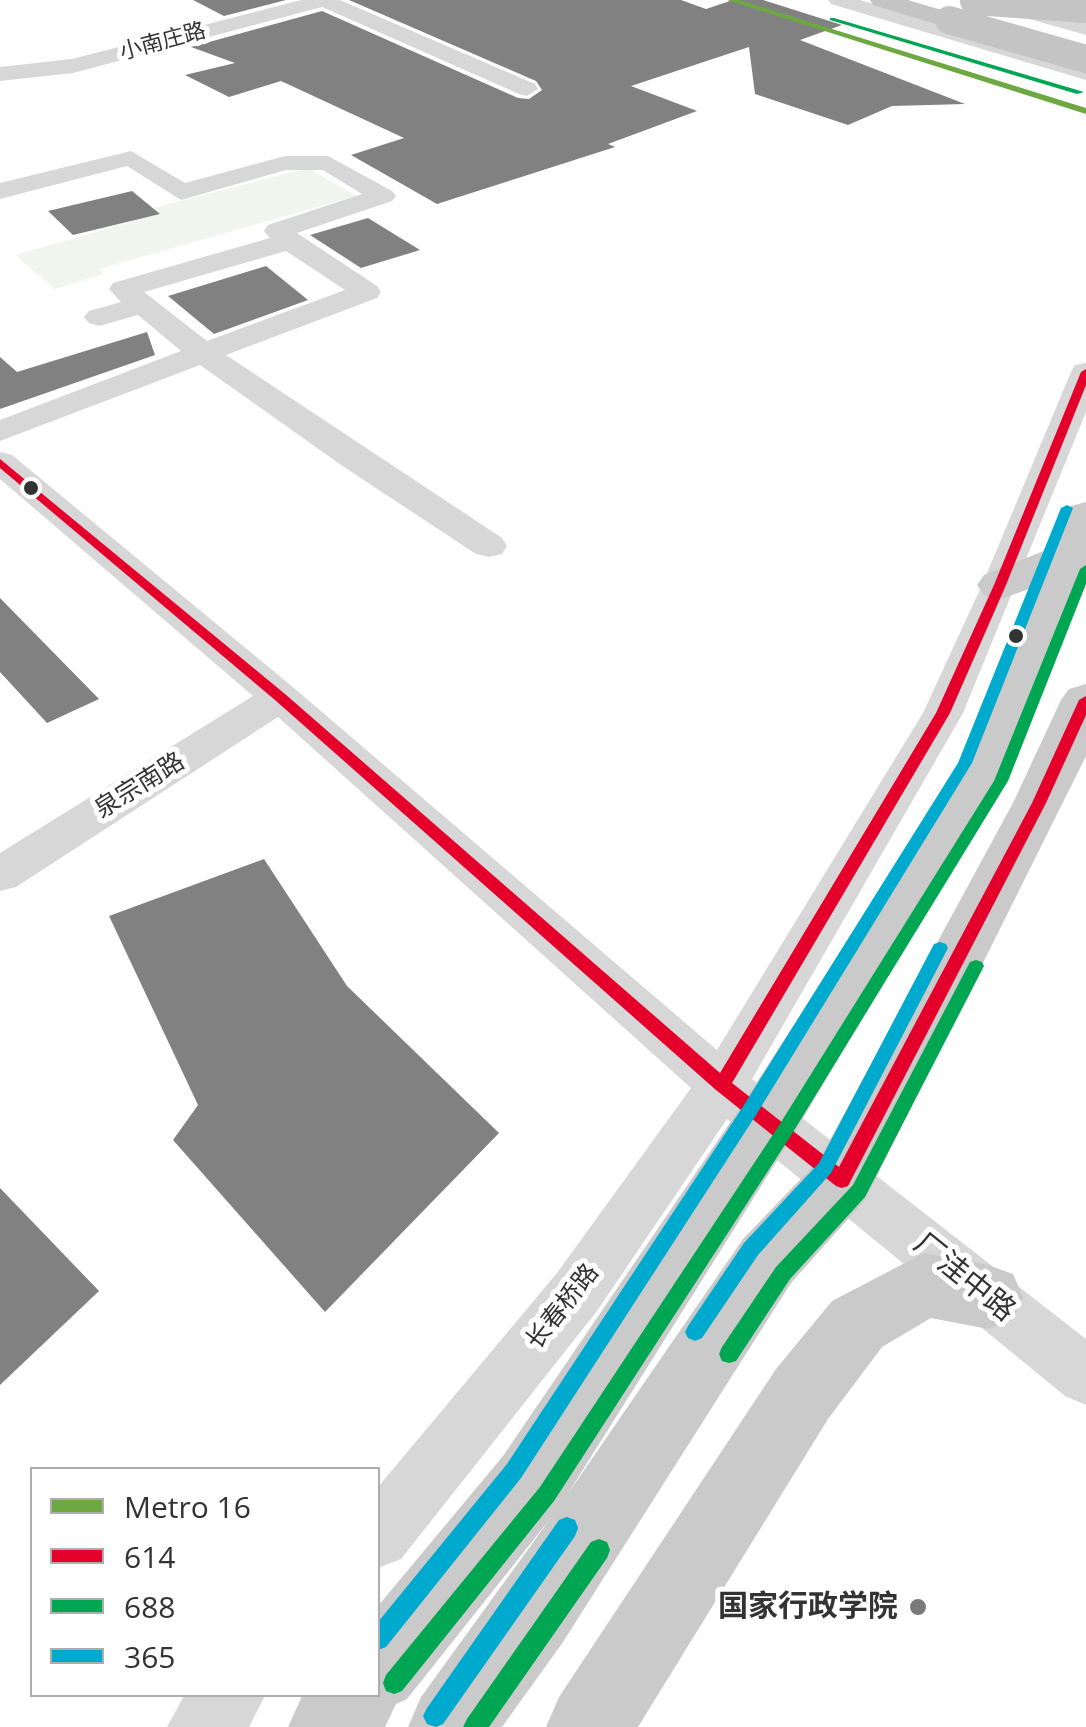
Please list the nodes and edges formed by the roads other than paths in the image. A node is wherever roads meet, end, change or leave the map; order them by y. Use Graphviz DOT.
graph roads {
  1 [pos="324,0"];
  2 [pos="838,0"];
  3 [pos="882,0"];
  4 [pos="919,0"];
  5 [pos="995,0"];
  6 [pos="1086,7"];
  7 [pos="967,8"];
  8 [pos="1085,52"];
  9 [pos="0,74"];
  10 [pos="527,89"];
  11 [pos="144,168"];
  12 [pos="0,191"];
  13 [pos="0,205"];
  14 [pos="290,240"];
  15 [pos="143,305"];
  16 [pos="100,317"];
  17 [pos="203,353"];
  18 [pos="1086,372"];
  19 [pos="233,374"];
  20 [pos="0,430"];
  21 [pos="0,462"];
  22 [pos="1079,535"];
  23 [pos="489,546"];
  24 [pos="1000,585"];
  25 [pos="280,697"];
  26 [pos="1086,700"];
  27 [pos="0,875"];
  28 [pos="744,1103"];
  29 [pos="842,1180"];
  30 [pos="988,1297"];
  31 [pos="1086,1376"];
  32 [pos="380,1534"];
  33 [pos="380,1668"];
  34 [pos="229,1697"];
  35 [pos="356,1697"];
  36 [pos="202,1727"];
  37 [pos="331,1727"];
  38 [pos="451,1727"];
  39 [pos="589,1727"];
  1 -- 9 [label="street, 小南庄路"];
  1 -- 10 [label="street"];
  2 -- 8 [label="street"];
  3 -- 7 [label="highway"];
  4 -- 7 [label="highway"];
  5 -- 6 [label="street"];
  6 -- 7 [label="highway, bridge"];
  7 -- 8 [label="highway, bridge"];
  7 -- 8 [label="street"];
  11 -- 12 [label="street"];
  11 -- 13 [label="street"];
  11 -- 14 [label="street"];
  14 -- 15 [label="street"];
  14 -- 17 [label="street"];
  15 -- 16 [label="street"];
  15 -- 17 [label="street"];
  17 -- 19 [label="street"];
  17 -- 20 [label="street"];
  18 -- 24 [label="street, 长春桥路"];
  19 -- 21 [label="street"];
  19 -- 23 [label="street"];
  21 -- 25 [label="street, 厂洼中路"];
  22 -- 24 [label="main road"];
  22 -- 28 [label="main road, 长春桥路"];
  24 -- 28 [label="street, 长春桥路"];
  25 -- 27 [label="street, 泉宗南路"];
  25 -- 28 [label="street, 厂洼中路"];
  26 -- 29 [label="main road"];
  28 -- 29 [label="street, 厂洼中路"];
  28 -- 32 [label="street, 长春桥路"];
  28 -- 33 [label="main road, 长春桥路"];
  29 -- 30 [label="street, 厂洼中路"];
  29 -- 38 [label="main road"];
  30 -- 31 [label="street, 厂洼中路"];
  30 -- 39 [label="main road"];
  34 -- 36 [label="street"];
  35 -- 37 [label="main road"];
}
